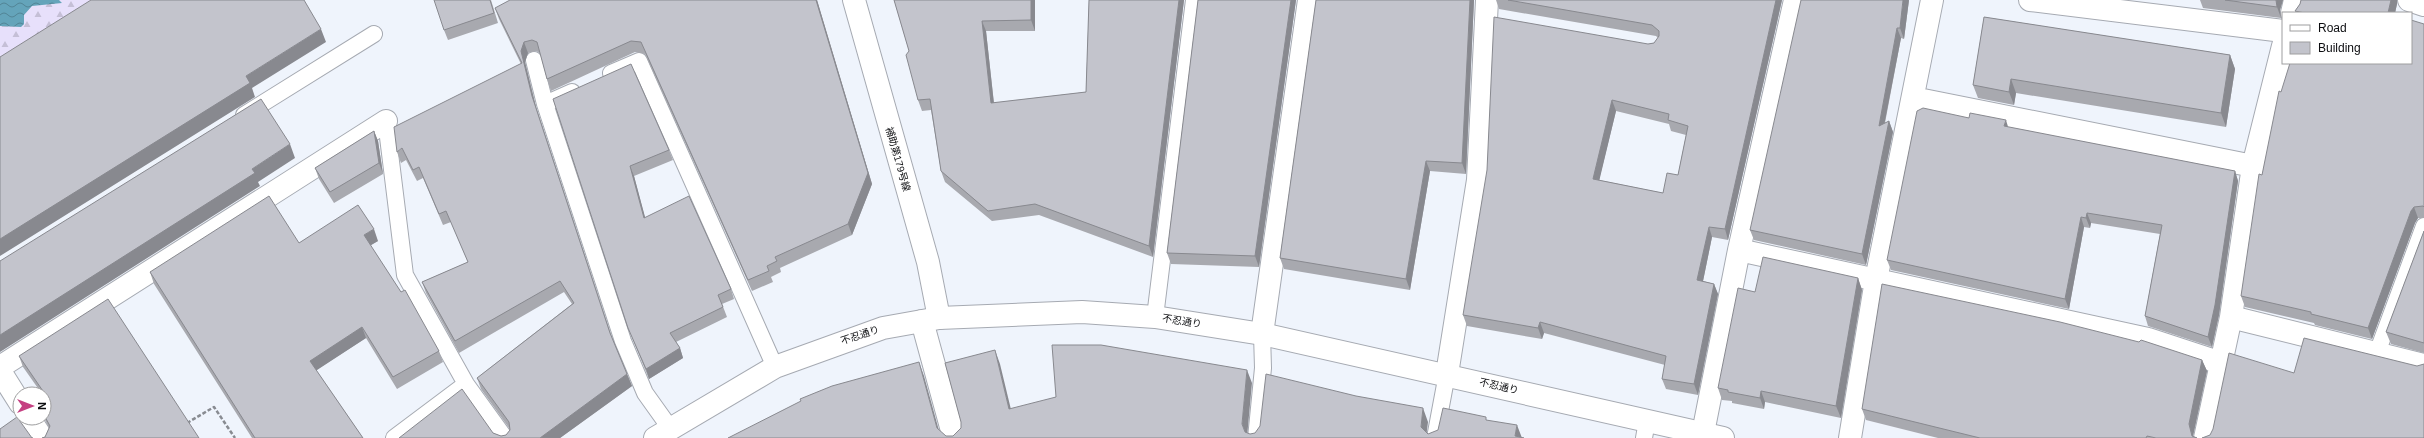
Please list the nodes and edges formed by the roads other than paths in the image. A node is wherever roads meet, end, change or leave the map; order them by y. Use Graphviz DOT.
graph roads {
  1 [pos="854,0"];
  2 [pos="1194,0"];
  3 [pos="1309,0"];
  4 [pos="1795,0"];
  5 [pos="1932,0"];
  6 [pos="2030,0"];
  7 [pos="2295,0"];
  8 [pos="2409,0"];
  9 [pos="2424,5"];
  10 [pos="1491,11"];
  11 [pos="2292,12"];
  12 [pos="2282,31"];
  13 [pos="374,34"];
  14 [pos="2282,50"];
  15 [pos="534,60"];
  16 [pos="1913,98"];
  17 [pos="545,104"];
  18 [pos="386,120"];
  19 [pos="234,121"];
  20 [pos="2253,166"];
  21 [pos="2424,226"];
  22 [pos="1739,250"];
  23 [pos="1876,280"];
  24 [pos="1155,317"];
  25 [pos="2231,317"];
  26 [pos="930,320"];
  27 [pos="1262,334"];
  28 [pos="2377,353"];
  29 [pos="2221,363"];
  30 [pos="2424,365"];
  31 [pos="0,367"];
  32 [pos="775,367"];
  33 [pos="0,372"];
  34 [pos="1447,374"];
  35 [pos="466,384"];
  36 [pos="12,391"];
  37 [pos="34,426"];
  38 [pos="1646,430"];
  39 [pos="663,433"];
  40 [pos="1703,433"];
  41 [pos="42,438"];
  42 [pos="394,438"];
  43 [pos="505,438"];
  44 [pos="954,438"];
  45 [pos="1256,438"];
  46 [pos="1436,438"];
  47 [pos="1723,438"];
  48 [pos="1850,438"];
  49 [pos="2205,438"];
  1 -- 26 [label="street, 補助第179号線"];
  2 -- 24 [label="lane"];
  3 -- 27 [label="street"];
  4 -- 22 [label="street"];
  5 -- 16 [label="street"];
  6 -- 12 [label="street"];
  7 -- 11 [label="street"];
  8 -- 9 [label="street"];
  10 -- 34 [label="street"];
  13 -- 19 [label="lane"];
  14 -- 20 [label="street"];
  15 -- 17 [label="lane"];
  16 -- 20 [label="street"];
  16 -- 23 [label="street"];
  17 -- 32 [label="lane"];
  17 -- 39 [label="lane"];
  18 -- 31 [label="street"];
  18 -- 35 [label="lane"];
  20 -- 25 [label="street"];
  21 -- 28 [label="lane"];
  22 -- 23 [label="street"];
  22 -- 40 [label="street"];
  23 -- 29 [label="street"];
  23 -- 48 [label="street"];
  24 -- 26 [label="street, 不忍通り"];
  24 -- 27 [label="street, 不忍通り"];
  25 -- 28 [label="street"];
  25 -- 29 [label="street"];
  26 -- 32 [label="street, 不忍通り"];
  26 -- 44 [label="street, 補助第179号線"];
  27 -- 34 [label="street, 不忍通り"];
  27 -- 45 [label="lane"];
  28 -- 30 [label="street"];
  29 -- 49 [label="street"];
  32 -- 39 [label="street, 不忍通り"];
  33 -- 36 [label="street"];
  34 -- 38 [label="street, 不忍通り"];
  34 -- 46 [label="lane"];
  35 -- 42 [label="lane"];
  35 -- 43 [label="lane"];
  37 -- 41 [label="street"];
  38 -- 40 [label="street, 不忍通り"];
  40 -- 47 [label="street, 不忍通り"];
}
